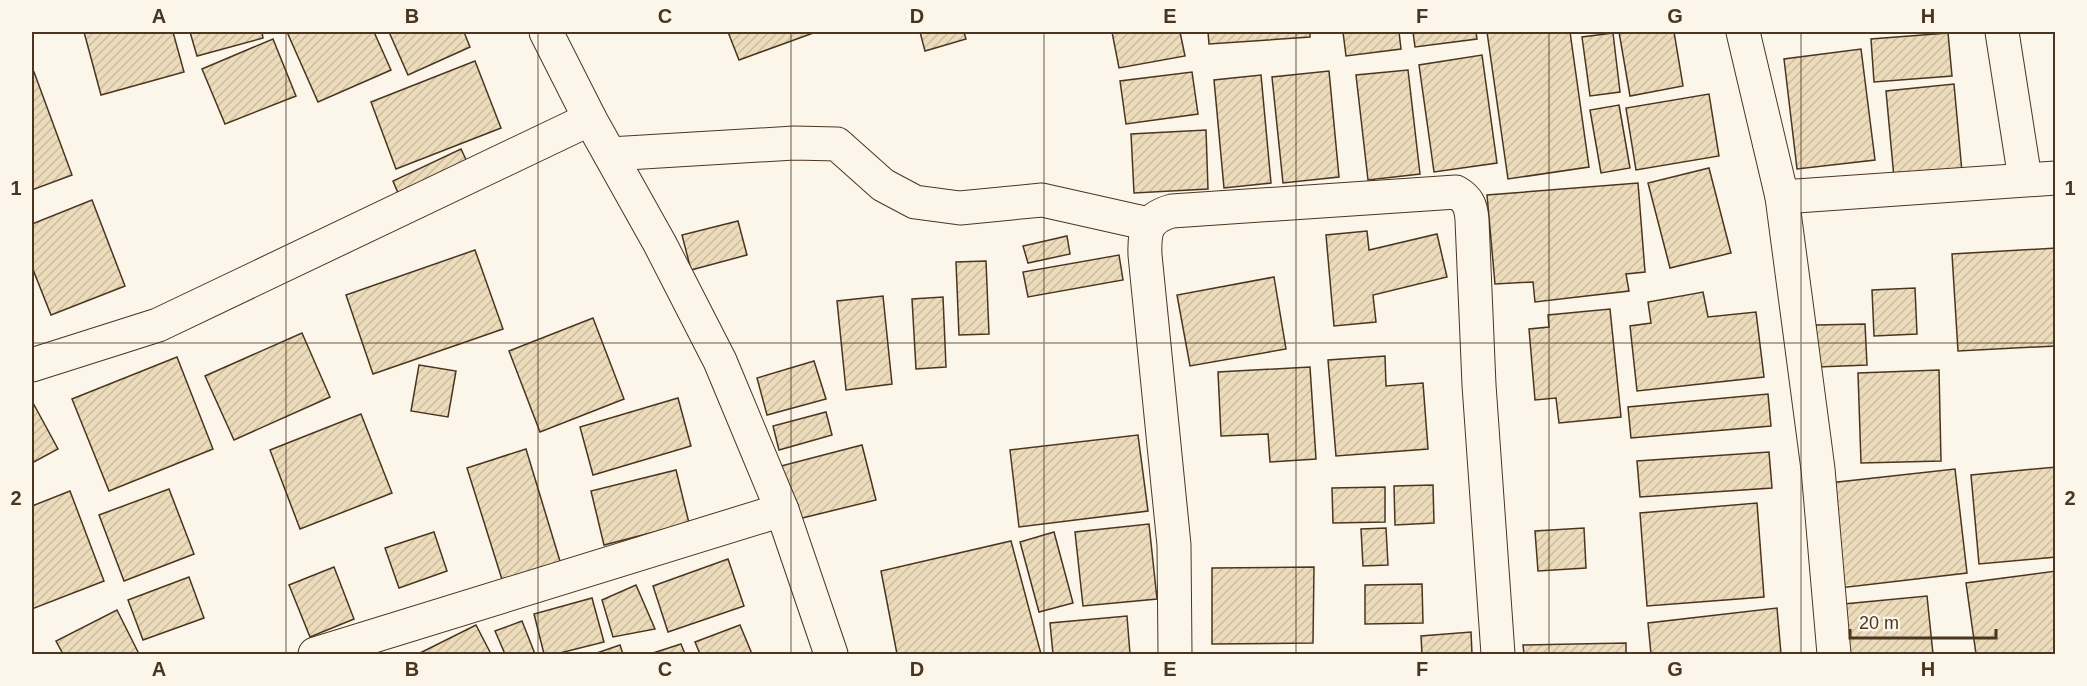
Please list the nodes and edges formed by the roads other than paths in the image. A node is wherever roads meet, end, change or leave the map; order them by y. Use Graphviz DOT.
graph roads {
  1 [pos="546,32"];
  2 [pos="1743,32"];
  3 [pos="2002,32"];
  4 [pos="590,119"];
  5 [pos="610,154"];
  6 [pos="2040,179"];
  7 [pos="1782,197"];
  8 [pos="1149,224"];
  9 [pos="32,365"];
  10 [pos="782,510"];
  11 [pos="315,654"];
  12 [pos="831,654"];
  13 [pos="1175,654"];
  14 [pos="1498,654"];
  15 [pos="1834,654"];
  1 -- 4 [label="street"];
  2 -- 7 [label="street"];
  3 -- 6 [label="street"];
  4 -- 5 [label="street"];
  4 -- 9 [label="street"];
  5 -- 8 [label="street"];
  5 -- 10 [label="street"];
  6 -- 7 [label="street"];
  7 -- 15 [label="street"];
  8 -- 13 [label="street"];
  8 -- 14 [label="street"];
  10 -- 11 [label="street"];
  10 -- 12 [label="street"];
}
